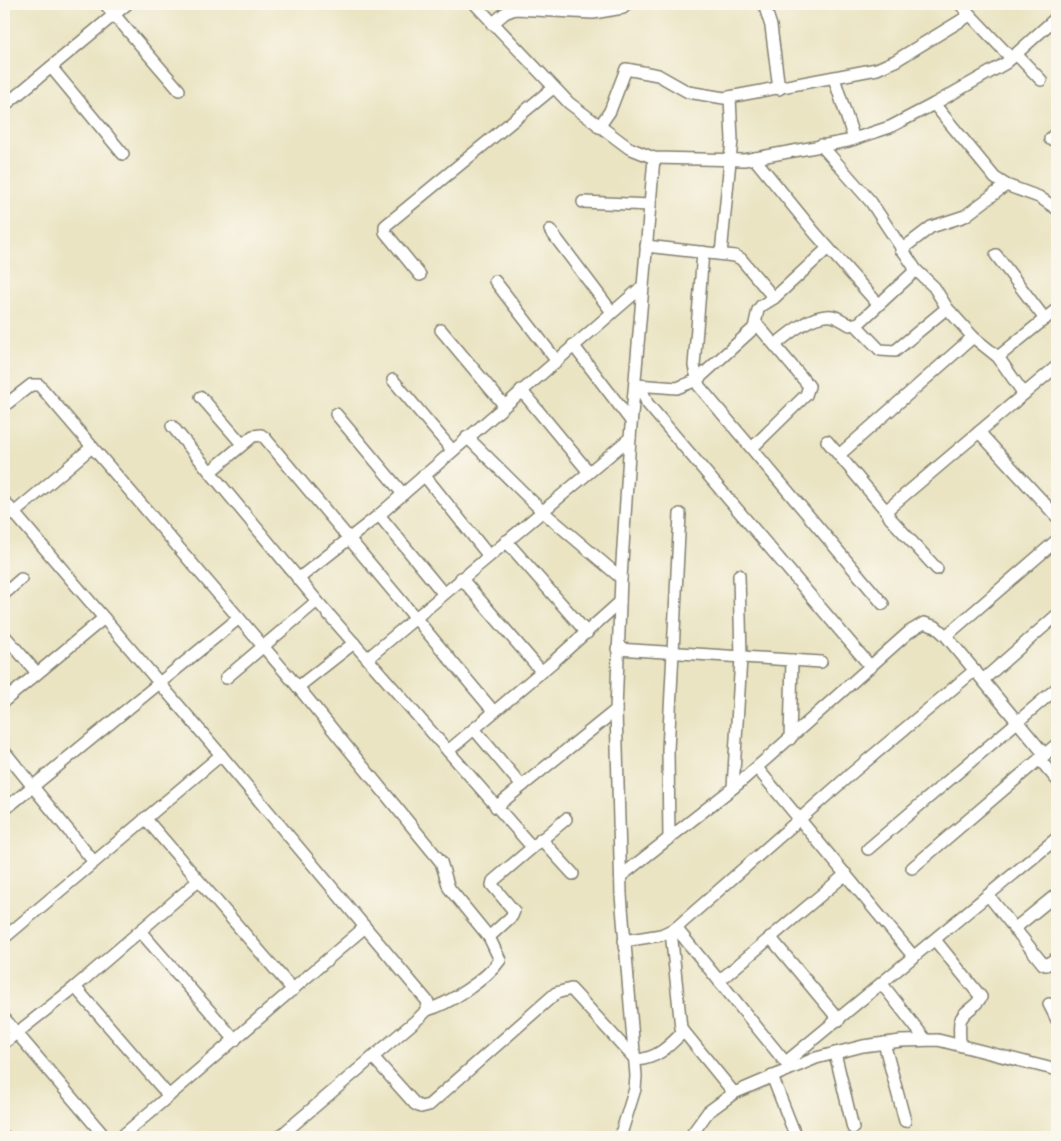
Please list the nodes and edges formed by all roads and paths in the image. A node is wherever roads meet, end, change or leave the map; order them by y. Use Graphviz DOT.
graph roads {
  1 [pos="105,4"];
  2 [pos="127,4"];
  3 [pos="475,4"];
  4 [pos="626,4"];
  5 [pos="764,4"];
  6 [pos="960,4"];
  7 [pos="114,15"];
  8 [pos="970,15"];
  9 [pos="1057,17"];
  10 [pos="492,24"];
  11 [pos="1014,56"];
  12 [pos="51,67"];
  13 [pos="834,78"];
  14 [pos="1041,80"];
  15 [pos="553,88"];
  16 [pos="779,89"];
  17 [pos="180,90"];
  18 [pos="730,97"];
  19 [pos="934,104"];
  20 [pos="4,106"];
  21 [pos="599,126"];
  22 [pos="854,139"];
  23 [pos="821,145"];
  24 [pos="123,154"];
  25 [pos="654,158"];
  26 [pos="754,158"];
  27 [pos="730,160"];
  28 [pos="1006,185"];
  29 [pos="583,202"];
  30 [pos="650,205"];
  31 [pos="1057,209"];
  32 [pos="550,230"];
  33 [pos="646,246"];
  34 [pos="828,248"];
  35 [pos="901,250"];
  36 [pos="703,252"];
  37 [pos="720,254"];
  38 [pos="996,255"];
  39 [pos="916,270"];
  40 [pos="420,274"];
  41 [pos="495,281"];
  42 [pos="643,286"];
  43 [pos="774,298"];
  44 [pos="878,304"];
  45 [pos="947,308"];
  46 [pos="1057,309"];
  47 [pos="612,312"];
  48 [pos="1045,318"];
  49 [pos="756,323"];
  50 [pos="855,324"];
  51 [pos="440,330"];
  52 [pos="973,337"];
  53 [pos="574,345"];
  54 [pos="776,345"];
  55 [pos="998,357"];
  56 [pos="556,360"];
  57 [pos="1057,366"];
  58 [pos="393,380"];
  59 [pos="697,380"];
  60 [pos="638,386"];
  61 [pos="521,390"];
  62 [pos="1024,394"];
  63 [pos="201,397"];
  64 [pos="504,405"];
  65 [pos="4,406"];
  66 [pos="336,414"];
  67 [pos="631,421"];
  68 [pos="172,426"];
  69 [pos="979,432"];
  70 [pos="467,437"];
  71 [pos="630,438"];
  72 [pos="827,441"];
  73 [pos="242,444"];
  74 [pos="92,447"];
  75 [pos="752,448"];
  76 [pos="452,450"];
  77 [pos="839,455"];
  78 [pos="211,471"];
  79 [pos="588,472"];
  80 [pos="424,475"];
  81 [pos="403,494"];
  82 [pos="8,508"];
  83 [pos="541,510"];
  84 [pos="887,512"];
  85 [pos="680,514"];
  86 [pos="379,515"];
  87 [pos="1057,517"];
  88 [pos="349,539"];
  89 [pos="1057,540"];
  90 [pos="506,541"];
  91 [pos="489,556"];
  92 [pos="937,569"];
  93 [pos="739,575"];
  94 [pos="461,578"];
  95 [pos="621,578"];
  96 [pos="21,579"];
  97 [pos="298,579"];
  98 [pos="443,593"];
  99 [pos="4,594"];
  100 [pos="317,601"];
  101 [pos="620,602"];
  102 [pos="883,604"];
  103 [pos="1057,615"];
  104 [pos="104,618"];
  105 [pos="239,618"];
  106 [pos="415,618"];
  107 [pos="588,633"];
  108 [pos="4,635"];
  109 [pos="946,636"];
  110 [pos="354,643"];
  111 [pos="264,646"];
  112 [pos="617,649"];
  113 [pos="674,654"];
  114 [pos="368,658"];
  115 [pos="741,658"];
  116 [pos="792,660"];
  117 [pos="821,662"];
  118 [pos="871,667"];
  119 [pos="975,670"];
  120 [pos="542,672"];
  121 [pos="37,673"];
  122 [pos="226,678"];
  123 [pos="984,679"];
  124 [pos="160,684"];
  125 [pos="298,686"];
  126 [pos="1057,688"];
  127 [pos="4,701"];
  128 [pos="616,710"];
  129 [pos="494,712"];
  130 [pos="1018,722"];
  131 [pos="474,729"];
  132 [pos="790,738"];
  133 [pos="1057,744"];
  134 [pos="4,751"];
  135 [pos="448,751"];
  136 [pos="221,755"];
  137 [pos="1042,757"];
  138 [pos="757,768"];
  139 [pos="1057,780"];
  140 [pos="33,786"];
  141 [pos="522,786"];
  142 [pos="733,788"];
  143 [pos="496,807"];
  144 [pos="4,810"];
  145 [pos="145,818"];
  146 [pos="566,819"];
  147 [pos="800,819"];
  148 [pos="1057,838"];
  149 [pos="669,839"];
  150 [pos="536,843"];
  151 [pos="868,849"];
  152 [pos="94,862"];
  153 [pos="912,868"];
  154 [pos="573,874"];
  155 [pos="846,874"];
  156 [pos="621,876"];
  157 [pos="198,881"];
  158 [pos="1057,894"];
  159 [pos="988,895"];
  160 [pos="365,927"];
  161 [pos="674,929"];
  162 [pos="1014,929"];
  163 [pos="140,931"];
  164 [pos="489,937"];
  165 [pos="770,937"];
  166 [pos="4,938"];
  167 [pos="935,940"];
  168 [pos="624,941"];
  169 [pos="914,957"];
  170 [pos="1057,958"];
  171 [pos="719,981"];
  172 [pos="882,984"];
  173 [pos="75,987"];
  174 [pos="293,990"];
  175 [pos="1050,1004"];
  176 [pos="427,1010"];
  177 [pos="4,1018"];
  178 [pos="839,1020"];
  179 [pos="1057,1020"];
  180 [pos="683,1032"];
  181 [pos="16,1033"];
  182 [pos="925,1039"];
  183 [pos="235,1040"];
  184 [pos="4,1043"];
  185 [pos="884,1043"];
  186 [pos="960,1044"];
  187 [pos="835,1053"];
  188 [pos="373,1057"];
  189 [pos="636,1060"];
  190 [pos="788,1065"];
  191 [pos="1057,1070"];
  192 [pos="772,1076"];
  193 [pos="734,1094"];
  194 [pos="169,1096"];
  195 [pos="905,1120"];
  196 [pos="853,1128"];
  197 [pos="105,1137"];
  198 [pos="122,1137"];
  199 [pos="280,1137"];
  200 [pos="620,1137"];
  201 [pos="690,1137"];
  202 [pos="796,1137"];
  1 -- 7 [label="street"];
  2 -- 7 [label="street"];
  3 -- 10 [label="street"];
  4 -- 10 [label="street"];
  5 -- 16 [label="street"];
  6 -- 8 [label="street"];
  7 -- 12 [label="street"];
  7 -- 17 [label="street"];
  8 -- 11 [label="street"];
  8 -- 13 [label="street"];
  9 -- 11 [label="street"];
  10 -- 15 [label="street"];
  11 -- 14 [label="street"];
  11 -- 19 [label="street"];
  12 -- 20 [label="street"];
  12 -- 24 [label="street"];
  13 -- 16 [label="street"];
  13 -- 22 [label="street"];
  15 -- 21 [label="street"];
  15 -- 40 [label="street"];
  16 -- 18 [label="street"];
  18 -- 21 [label="street"];
  18 -- 27 [label="street"];
  19 -- 22 [label="street"];
  19 -- 28 [label="street"];
  21 -- 25 [label="street"];
  22 -- 23 [label="street"];
  23 -- 26 [label="street"];
  23 -- 35 [label="street"];
  25 -- 27 [label="street"];
  25 -- 30 [label="street"];
  26 -- 27 [label="street"];
  26 -- 34 [label="street"];
  27 -- 37 [label="street"];
  28 -- 31 [label="street"];
  28 -- 35 [label="street"];
  29 -- 30 [label="street"];
  30 -- 33 [label="street"];
  32 -- 47 [label="street"];
  33 -- 36 [label="street"];
  33 -- 42 [label="street"];
  34 -- 43 [label="street"];
  34 -- 44 [label="street"];
  35 -- 39 [label="street"];
  36 -- 37 [label="street"];
  36 -- 59 [label="street"];
  37 -- 43 [label="street"];
  38 -- 48 [label="street"];
  39 -- 44 [label="street"];
  39 -- 45 [label="street"];
  41 -- 56 [label="street"];
  42 -- 47 [label="street"];
  42 -- 60 [label="street"];
  43 -- 49 [label="street"];
  44 -- 50 [label="street"];
  45 -- 50 [label="street"];
  45 -- 52 [label="street"];
  46 -- 48 [label="street"];
  47 -- 53 [label="street"];
  48 -- 55 [label="street"];
  49 -- 54 [label="street"];
  49 -- 59 [label="street"];
  50 -- 54 [label="street"];
  51 -- 64 [label="street"];
  52 -- 55 [label="street"];
  52 -- 77 [label="street"];
  53 -- 56 [label="street"];
  53 -- 67 [label="street"];
  54 -- 75 [label="street"];
  55 -- 62 [label="street"];
  56 -- 61 [label="street"];
  57 -- 62 [label="street"];
  58 -- 76 [label="street"];
  59 -- 60 [label="street"];
  59 -- 75 [label="street"];
  60 -- 67 [label="street"];
  60 -- 118 [label="street"];
  61 -- 64 [label="street"];
  61 -- 79 [label="street"];
  62 -- 69 [label="street"];
  63 -- 73 [label="street"];
  64 -- 70 [label="street"];
  65 -- 74 [label="street"];
  66 -- 81 [label="street"];
  67 -- 71 [label="street"];
  68 -- 78 [label="street"];
  69 -- 84 [label="street"];
  69 -- 87 [label="street"];
  70 -- 76 [label="street"];
  70 -- 83 [label="street"];
  71 -- 79 [label="street"];
  71 -- 95 [label="street"];
  72 -- 77 [label="street"];
  73 -- 78 [label="street"];
  73 -- 88 [label="street"];
  74 -- 82 [label="street"];
  74 -- 105 [label="street"];
  75 -- 102 [label="street"];
  76 -- 80 [label="street"];
  77 -- 84 [label="street"];
  78 -- 97 [label="street"];
  79 -- 83 [label="street"];
  80 -- 81 [label="street"];
  80 -- 91 [label="street"];
  81 -- 86 [label="street"];
  82 -- 104 [label="street"];
  83 -- 90 [label="street"];
  83 -- 95 [label="street"];
  84 -- 92 [label="street"];
  85 -- 113 [label="street"];
  86 -- 88 [label="street"];
  86 -- 98 [label="street"];
  88 -- 97 [label="street"];
  88 -- 106 [label="street"];
  89 -- 109 [label="street"];
  90 -- 91 [label="street"];
  90 -- 107 [label="street"];
  91 -- 94 [label="street"];
  93 -- 115 [label="street"];
  94 -- 98 [label="street"];
  94 -- 120 [label="street"];
  95 -- 101 [label="street"];
  96 -- 99 [label="street"];
  97 -- 100 [label="street"];
  98 -- 106 [label="street"];
  100 -- 110 [label="street"];
  100 -- 111 [label="street"];
  101 -- 107 [label="street"];
  101 -- 112 [label="street"];
  103 -- 123 [label="street"];
  104 -- 121 [label="street"];
  104 -- 124 [label="street"];
  105 -- 111 [label="street"];
  105 -- 124 [label="street"];
  106 -- 114 [label="street"];
  106 -- 129 [label="street"];
  107 -- 120 [label="street"];
  108 -- 121 [label="street"];
  109 -- 118 [label="street"];
  109 -- 119 [label="street"];
  110 -- 114 [label="street"];
  110 -- 125 [label="street"];
  111 -- 122 [label="street"];
  111 -- 125 [label="street"];
  112 -- 113 [label="street"];
  112 -- 128 [label="street"];
  113 -- 115 [label="street"];
  113 -- 149 [label="street"];
  114 -- 135 [label="street"];
  115 -- 116 [label="street"];
  115 -- 142 [label="street"];
  116 -- 117 [label="street"];
  116 -- 132 [label="street"];
  118 -- 132 [label="street"];
  119 -- 123 [label="street"];
  119 -- 147 [label="street"];
  120 -- 129 [label="street"];
  121 -- 127 [label="street"];
  123 -- 130 [label="street"];
  124 -- 136 [label="street"];
  124 -- 140 [label="street"];
  125 -- 164 [label="street"];
  126 -- 130 [label="street"];
  128 -- 141 [label="street"];
  128 -- 156 [label="street"];
  129 -- 131 [label="street"];
  130 -- 137 [label="street"];
  130 -- 151 [label="street"];
  131 -- 135 [label="street"];
  131 -- 141 [label="street"];
  132 -- 138 [label="street"];
  133 -- 137 [label="street"];
  134 -- 140 [label="street"];
  135 -- 143 [label="street"];
  136 -- 145 [label="street"];
  136 -- 160 [label="street"];
  137 -- 139 [label="street"];
  137 -- 153 [label="street"];
  138 -- 142 [label="street"];
  138 -- 147 [label="street"];
  140 -- 144 [label="street"];
  140 -- 152 [label="street"];
  141 -- 143 [label="street"];
  142 -- 149 [label="street"];
  143 -- 150 [label="street"];
  145 -- 152 [label="street"];
  145 -- 157 [label="street"];
  146 -- 150 [label="street"];
  147 -- 155 [label="street"];
  147 -- 161 [label="street"];
  148 -- 159 [label="street"];
  149 -- 156 [label="street"];
  150 -- 154 [label="street"];
  150 -- 164 [label="street"];
  152 -- 166 [label="street"];
  155 -- 165 [label="street"];
  155 -- 169 [label="street"];
  156 -- 168 [label="street"];
  157 -- 163 [label="street"];
  157 -- 174 [label="street"];
  158 -- 162 [label="street"];
  159 -- 162 [label="street"];
  159 -- 167 [label="street"];
  160 -- 174 [label="street"];
  160 -- 176 [label="street"];
  161 -- 168 [label="street"];
  161 -- 171 [label="street"];
  161 -- 180 [label="street"];
  162 -- 170 [label="street"];
  163 -- 173 [label="street"];
  163 -- 183 [label="street"];
  164 -- 176 [label="street"];
  165 -- 171 [label="street"];
  165 -- 178 [label="street"];
  167 -- 169 [label="street"];
  167 -- 186 [label="street"];
  168 -- 189 [label="street"];
  169 -- 172 [label="street"];
  171 -- 190 [label="street"];
  172 -- 178 [label="street"];
  172 -- 182 [label="street"];
  173 -- 181 [label="street"];
  173 -- 194 [label="street"];
  174 -- 183 [label="street"];
  175 -- 179 [label="street"];
  176 -- 188 [label="street"];
  177 -- 181 [label="street"];
  178 -- 190 [label="street"];
  180 -- 189 [label="street"];
  180 -- 193 [label="street"];
  181 -- 184 [label="street"];
  181 -- 197 [label="street"];
  182 -- 185 [label="street"];
  182 -- 186 [label="street"];
  183 -- 194 [label="street"];
  185 -- 187 [label="street"];
  185 -- 195 [label="street"];
  186 -- 191 [label="street"];
  187 -- 190 [label="street"];
  187 -- 196 [label="street"];
  188 -- 189 [label="street"];
  188 -- 199 [label="street"];
  189 -- 200 [label="street"];
  190 -- 192 [label="street"];
  192 -- 193 [label="street"];
  192 -- 202 [label="street"];
  193 -- 201 [label="street"];
  194 -- 198 [label="street"];
}
